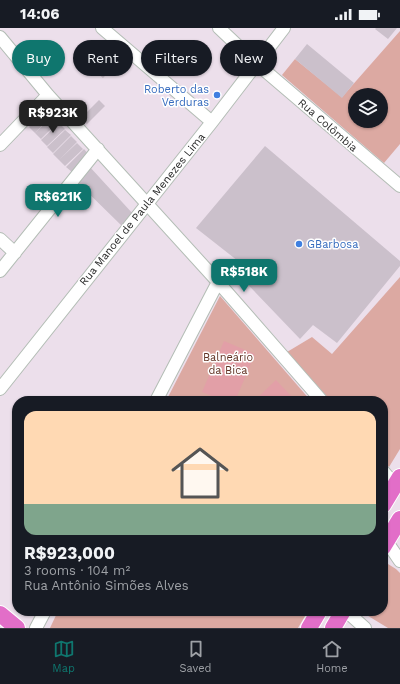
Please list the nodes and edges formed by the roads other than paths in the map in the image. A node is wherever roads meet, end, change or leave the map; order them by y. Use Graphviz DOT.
graph roads {
  1 [pos="102,28"];
  2 [pos="219,28"];
  3 [pos="284,28"];
  4 [pos="0,37"];
  5 [pos="232,40"];
  6 [pos="274,40"];
  7 [pos="246,76"];
  8 [pos="271,76"];
  9 [pos="48,95"];
  10 [pos="212,122"];
  11 [pos="0,145"];
  12 [pos="98,149"];
  13 [pos="400,186"];
  14 [pos="146,203"];
  15 [pos="0,238"];
  16 [pos="15,253"];
  17 [pos="0,271"];
  18 [pos="218,282"];
  19 [pos="0,389"];
  20 [pos="159,396"];
  21 [pos="318,396"];
  22 [pos="388,474"];
  23 [pos="398,481"];
  24 [pos="388,497"];
  25 [pos="400,519"];
  26 [pos="388,539"];
  27 [pos="388,547"];
  28 [pos="400,561"];
  29 [pos="0,614"];
  30 [pos="42,616"];
  31 [pos="316,616"];
  32 [pos="341,616"];
  33 [pos="351,616"];
  34 [pos="17,628"];
  35 [pos="36,628"];
  36 [pos="309,628"];
  37 [pos="333,628"];
  38 [pos="365,628"];
  1 -- 10 [label="street"];
  2 -- 5 [label="street, Rua Colômbia"];
  3 -- 6 [label="street, Rua Manoel de Paula Menezes Lima"];
  4 -- 9 [label="street"];
  7 -- 10 [label="street, Rua Manoel de Paula Menezes Lima"];
  8 -- 13 [label="street, Rua Colômbia"];
  9 -- 11 [label="street"];
  9 -- 12 [label="street"];
  10 -- 14 [label="street, Rua Manoel de Paula Menezes Lima"];
  12 -- 14 [label="street"];
  12 -- 16 [label="street"];
  14 -- 18 [label="street"];
  14 -- 19 [label="street, Rua Manoel de Paula Menezes Lima"];
  15 -- 16 [label="street"];
  16 -- 17 [label="street"];
  18 -- 20 [label="street"];
  18 -- 21 [label="street"];
  22 -- 23 [label="street"];
  23 -- 24 [label="main road"];
  25 -- 26 [label="main road"];
  27 -- 28 [label="street"];
  29 -- 34 [label="main road"];
  30 -- 35 [label="street"];
  31 -- 36 [label="main road"];
  32 -- 37 [label="main road"];
  33 -- 38 [label="street"];
}
